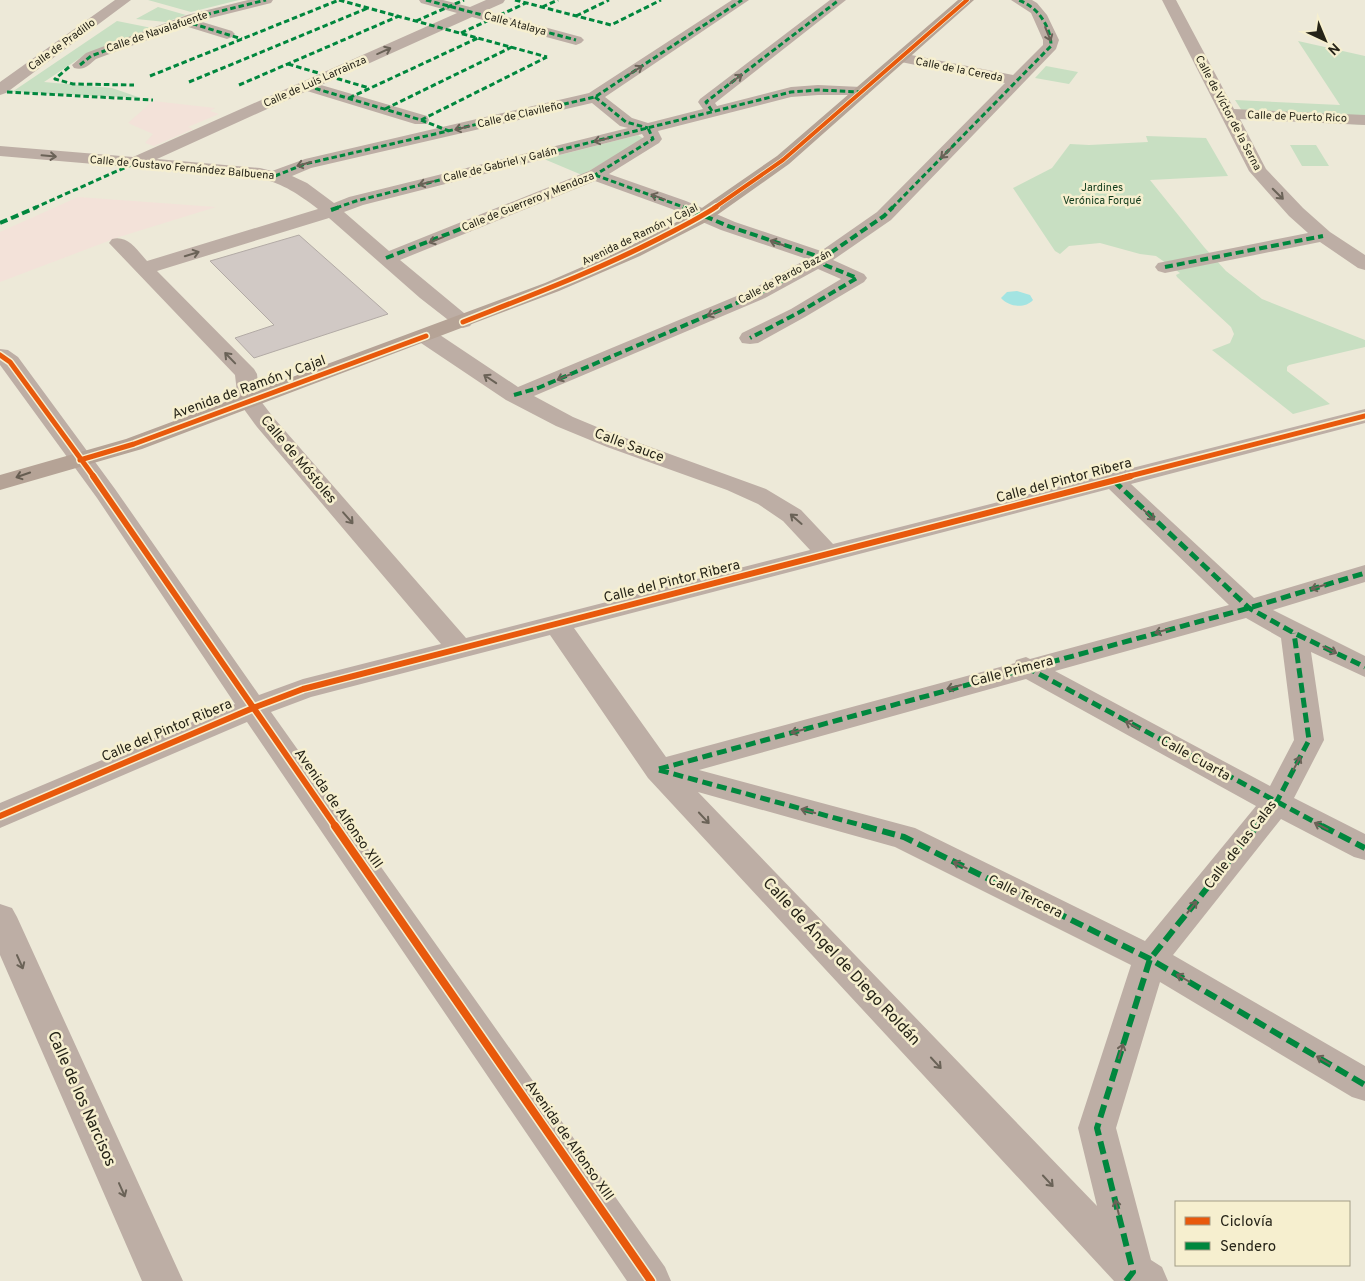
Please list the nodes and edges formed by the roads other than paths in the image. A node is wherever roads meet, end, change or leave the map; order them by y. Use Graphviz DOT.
graph roads {
  1 [pos="124,0"];
  2 [pos="266,0"];
  3 [pos="426,0"];
  4 [pos="498,0"];
  5 [pos="742,0"];
  6 [pos="839,0"];
  7 [pos="967,0"];
  8 [pos="1018,0"];
  9 [pos="1169,0"];
  10 [pos="472,12"];
  11 [pos="184,21"];
  12 [pos="227,34"];
  13 [pos="576,40"];
  14 [pos="901,58"];
  15 [pos="80,65"];
  16 [pos="1018,81"];
  17 [pos="307,86"];
  18 [pos="0,90"];
  19 [pos="861,92"];
  20 [pos="595,97"];
  21 [pos="712,111"];
  22 [pos="1229,114"];
  23 [pos="421,120"];
  24 [pos="1365,120"];
  25 [pos="648,128"];
  26 [pos="0,151"];
  27 [pos="133,164"];
  28 [pos="595,175"];
  29 [pos="275,176"];
  30 [pos="331,210"];
  31 [pos="703,216"];
  32 [pos="1323,236"];
  33 [pos="119,243"];
  34 [pos="386,258"];
  35 [pos="823,258"];
  36 [pos="1365,264"];
  37 [pos="1165,267"];
  38 [pos="145,268"];
  39 [pos="464,322"];
  40 [pos="426,336"];
  41 [pos="750,338"];
  42 [pos="0,355"];
  43 [pos="514,395"];
  44 [pos="249,401"];
  45 [pos="1365,416"];
  46 [pos="80,460"];
  47 [pos="1114,481"];
  48 [pos="0,483"];
  49 [pos="0,503"];
  50 [pos="828,555"];
  51 [pos="1365,573"];
  52 [pos="1249,608"];
  53 [pos="557,624"];
  54 [pos="1294,633"];
  55 [pos="461,650"];
  56 [pos="1026,667"];
  57 [pos="1365,667"];
  58 [pos="253,708"];
  59 [pos="659,770"];
  60 [pos="1276,803"];
  61 [pos="0,816"];
  62 [pos="1365,848"];
  63 [pos="0,917"];
  64 [pos="1150,959"];
  65 [pos="1365,1085"];
  66 [pos="1136,1278"];
  67 [pos="163,1281"];
  68 [pos="651,1281"];
  1 -- 18 [label="street, Calle de Pradillo"];
  2 -- 11 [label="street, Calle de Navalafuente"];
  3 -- 10 [label="street, Calle Atalaya"];
  4 -- 10 [label="street, Calle de Luis Larrainza"];
  20 -- 5 [label="street, Calle de Clavileño, one-way"];
  21 -- 6 [label="street, one-way"];
  7 -- 14 [label="main road, Avenida de Ramón y Cajal"];
  8 -- 16 [label="street, Calle de Pardo Bazán, one-way"];
  9 -- 22 [label="street, Calle de Víctor de la Serna"];
  10 -- 13 [label="street, Calle Atalaya"];
  17 -- 10 [label="street, Calle de Luis Larrainza, one-way"];
  11 -- 12 [label="street"];
  11 -- 15 [label="street, Calle de Navalafuente"];
  14 -- 16 [label="street, Calle de la Cereda"];
  14 -- 19 [label="main road, Avenida de Ramón y Cajal"];
  16 -- 35 [label="street, Calle de Pardo Bazán, one-way"];
  17 -- 23 [label="street"];
  17 -- 27 [label="street, Calle de Luis Larrainza"];
  19 -- 21 [label="street, Calle de Gabriel y Galán"];
  19 -- 31 [label="main road, Avenida de Ramón y Cajal"];
  20 -- 25 [label="street"];
  20 -- 29 [label="street, Calle de Clavileño, one-way"];
  21 -- 25 [label="street, Calle de Gabriel y Galán"];
  22 -- 24 [label="street, Calle de Puerto Rico"];
  22 -- 32 [label="street, Calle de Víctor de la Serna, one-way"];
  25 -- 28 [label="street, Calle de Guerrero y Mendoza"];
  25 -- 30 [label="street, Calle de Gabriel y Galán, one-way"];
  26 -- 27 [label="street, Calle de Gustavo Fernández Balbuena, one-way"];
  27 -- 29 [label="street, Calle de Gustavo Fernández Balbuena"];
  31 -- 28 [label="street, one-way"];
  28 -- 34 [label="street, Calle de Guerrero y Mendoza, one-way"];
  29 -- 30 [label="street, Calle de Gustavo Fernández Balbuena"];
  30 -- 34 [label="street, Calle de Gustavo Fernández Balbuena"];
  38 -- 30 [label="street, Calle de Gabriel y Galán, one-way"];
  35 -- 31 [label="street, one-way"];
  31 -- 39 [label="main road, Avenida de Ramón y Cajal"];
  32 -- 36 [label="street, Calle de Víctor de la Serna"];
  32 -- 37 [label="street"];
  33 -- 38 [label="street"];
  34 -- 39 [label="street, Calle de Gustavo Fernández Balbuena"];
  35 -- 41 [label="street"];
  35 -- 43 [label="street, Calle de Pardo Bazán, one-way"];
  44 -- 38 [label="street, one-way"];
  39 -- 40 [label="main road, Avenida de Ramón y Cajal"];
  43 -- 40 [label="street, Calle Sauce, one-way"];
  40 -- 44 [label="main road, Avenida de Ramón y Cajal"];
  42 -- 46 [label="street, Avenida de Alfonso XIII"];
  50 -- 43 [label="street, Calle Sauce, one-way"];
  44 -- 46 [label="main road, Avenida de Ramón y Cajal"];
  44 -- 55 [label="street, Calle de Móstoles, one-way"];
  45 -- 47 [label="street, Calle del Pintor Ribera"];
  46 -- 48 [label="main road, Avenida de Ramón y Cajal, one-way"];
  46 -- 49 [label="main road, Avenida de Ramón y Cajal"];
  46 -- 58 [label="street, Avenida de Alfonso XIII"];
  47 -- 50 [label="street, Calle del Pintor Ribera"];
  47 -- 52 [label="street, one-way"];
  50 -- 53 [label="street, Calle del Pintor Ribera"];
  51 -- 52 [label="street, Calle Primera, one-way"];
  52 -- 54 [label="street"];
  52 -- 56 [label="street, Calle Primera, one-way"];
  53 -- 55 [label="street, Calle del Pintor Ribera"];
  53 -- 59 [label="street, Calle de Ángel de Diego Roldán"];
  54 -- 57 [label="street, one-way"];
  60 -- 54 [label="street, Calle de las Calas, one-way"];
  55 -- 58 [label="street, Calle del Pintor Ribera"];
  56 -- 59 [label="street, Calle Primera, one-way"];
  60 -- 56 [label="street, Calle Cuarta, one-way"];
  58 -- 61 [label="street, Calle del Pintor Ribera"];
  58 -- 68 [label="street, Avenida de Alfonso XIII"];
  64 -- 59 [label="street, Calle Tercera, one-way"];
  59 -- 66 [label="street, Calle de Ángel de Diego Roldán, one-way"];
  62 -- 60 [label="street, Calle Cuarta, one-way"];
  64 -- 60 [label="street, Calle de las Calas, one-way"];
  63 -- 67 [label="street, Calle de los Narcisos, one-way"];
  65 -- 64 [label="street, Calle Tercera, one-way"];
  66 -- 64 [label="street, Calle de las Calas, one-way"];
}
